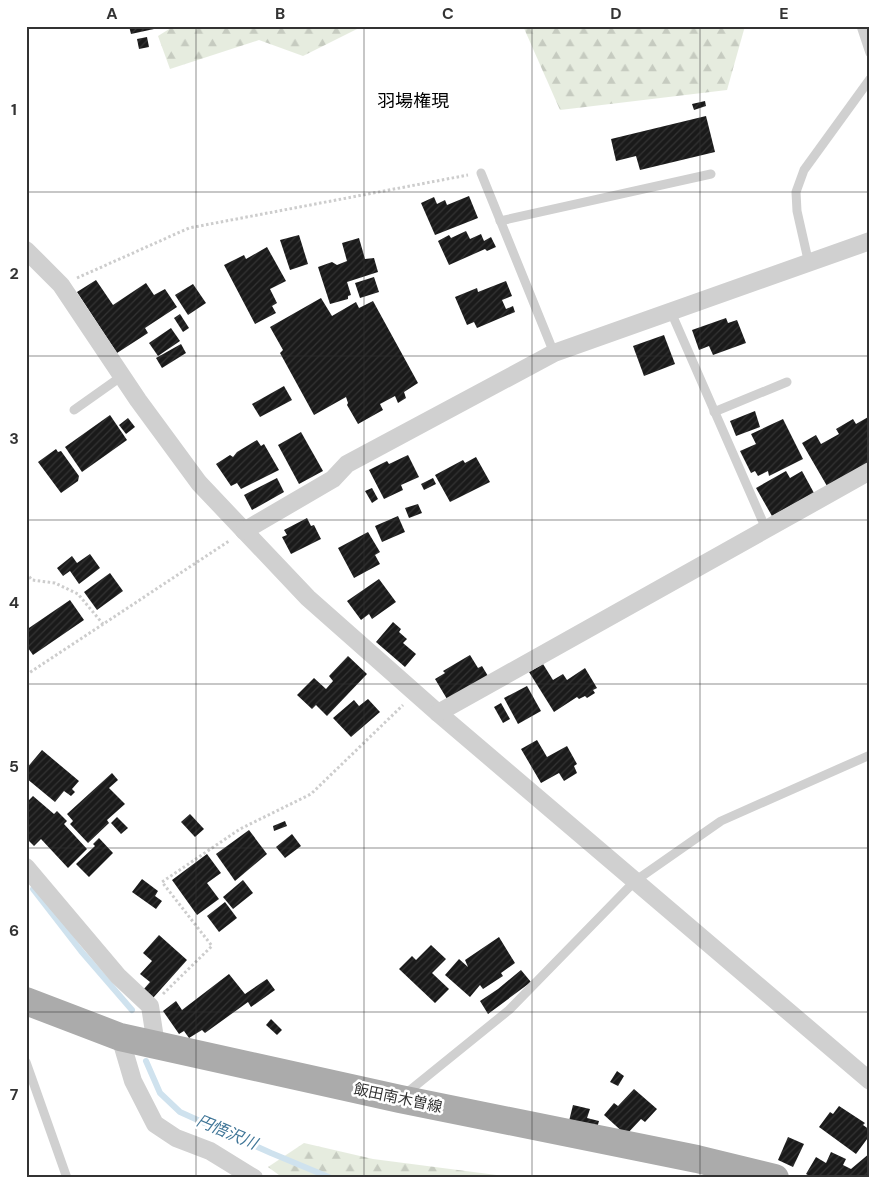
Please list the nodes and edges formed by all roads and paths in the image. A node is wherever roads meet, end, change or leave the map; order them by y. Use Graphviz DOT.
graph roads {
  1 [pos="861,26"];
  2 [pos="870,53"];
  3 [pos="870,79"];
  4 [pos="481,173"];
  5 [pos="711,174"];
  6 [pos="500,221"];
  7 [pos="870,241"];
  8 [pos="26,250"];
  9 [pos="809,264"];
  10 [pos="61,285"];
  11 [pos="671,312"];
  12 [pos="554,353"];
  13 [pos="122,376"];
  14 [pos="787,382"];
  15 [pos="74,410"];
  16 [pos="714,412"];
  17 [pos="870,471"];
  18 [pos="766,530"];
  19 [pos="244,531"];
  20 [pos="26,573"];
  21 [pos="103,624"];
  22 [pos="26,675"];
  23 [pos="416,693"];
  24 [pos="438,713"];
  25 [pos="870,755"];
  26 [pos="26,867"];
  27 [pos="635,881"];
  28 [pos="26,1001"];
  29 [pos="150,1006"];
  30 [pos="120,1037"];
  31 [pos="156,1045"];
  32 [pos="26,1062"];
  33 [pos="870,1081"];
  34 [pos="400,1099"];
  35 [pos="67,1178"];
  36 [pos="254,1178"];
  37 [pos="775,1178"];
  1 -- 2 [label="lane"];
  3 -- 9 [label="lane"];
  4 -- 6 [label="lane"];
  4 -- 10 [label="path"];
  5 -- 6 [label="lane"];
  6 -- 12 [label="lane"];
  7 -- 9 [label="street"];
  8 -- 10 [label="street"];
  9 -- 11 [label="street"];
  10 -- 13 [label="street"];
  11 -- 12 [label="street"];
  11 -- 16 [label="lane"];
  12 -- 19 [label="street"];
  13 -- 15 [label="lane"];
  13 -- 19 [label="street"];
  14 -- 16 [label="lane"];
  16 -- 18 [label="lane"];
  17 -- 18 [label="street"];
  18 -- 24 [label="street"];
  19 -- 21 [label="path"];
  19 -- 23 [label="street"];
  20 -- 21 [label="path"];
  21 -- 22 [label="path"];
  23 -- 24 [label="street"];
  23 -- 29 [label="path"];
  24 -- 27 [label="street"];
  25 -- 27 [label="lane"];
  26 -- 29 [label="street"];
  27 -- 33 [label="street"];
  27 -- 34 [label="lane"];
  28 -- 30 [label="main road, 飯田南木曽線"];
  29 -- 31 [label="street"];
  30 -- 31 [label="main road, 飯田南木曽線"];
  30 -- 36 [label="street"];
  31 -- 34 [label="main road, 飯田南木曽線"];
  32 -- 35 [label="lane"];
  34 -- 37 [label="main road, 飯田南木曽線"];
}
